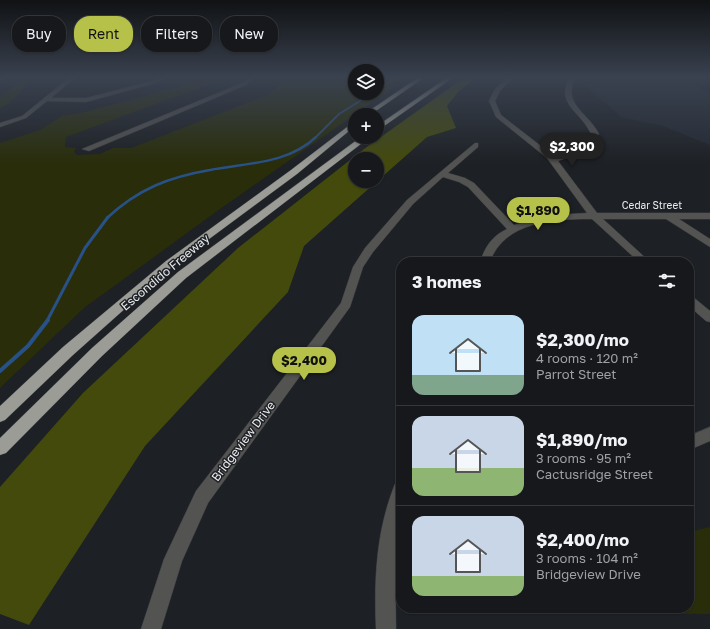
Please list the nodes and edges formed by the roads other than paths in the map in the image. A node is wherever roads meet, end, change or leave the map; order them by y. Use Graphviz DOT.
graph roads {
  1 [pos="36,106"];
  2 [pos="190,106"];
  3 [pos="409,106"];
  4 [pos="494,106"];
  5 [pos="573,106"];
  6 [pos="384,124"];
  7 [pos="0,125"];
  8 [pos="348,129"];
  9 [pos="357,144"];
  10 [pos="475,146"];
  11 [pos="86,149"];
  12 [pos="553,160"];
  13 [pos="441,174"];
  14 [pos="594,216"];
  15 [pos="668,216"];
  16 [pos="710,216"];
  17 [pos="512,229"];
  18 [pos="710,244"];
  19 [pos="486,257"];
  20 [pos="639,257"];
  21 [pos="694,304"];
  22 [pos="710,318"];
  23 [pos="0,415"];
  24 [pos="29,418"];
  25 [pos="710,434"];
  26 [pos="694,441"];
  27 [pos="0,448"];
  28 [pos="0,452"];
  29 [pos="396,507"];
  30 [pos="151,629"];
  31 [pos="386,629"];
  1 -- 7 [label="street"];
  2 -- 11 [label="street"];
  3 -- 6 [label="highway"];
  4 -- 12 [label="street"];
  5 -- 12 [label="street"];
  8 -- 23 [label="highway, Escondido Freeway"];
  9 -- 24 [label="highway, Escondido Freeway"];
  10 -- 13 [label="street, Bridgeview Drive"];
  12 -- 14 [label="street"];
  13 -- 17 [label="street"];
  13 -- 30 [label="street, Bridgeview Drive"];
  14 -- 15 [label="street, Cedar Street"];
  14 -- 17 [label="street, Cedar Street"];
  14 -- 20 [label="street"];
  15 -- 16 [label="street, Cedar Street"];
  15 -- 18 [label="street"];
  17 -- 19 [label="street, Cedar Street"];
  21 -- 22 [label="street"];
  24 -- 27 [label="highway, Escondido Freeway"];
  24 -- 28 [label="highway"];
  25 -- 26 [label="street"];
  29 -- 31 [label="street"];
}
